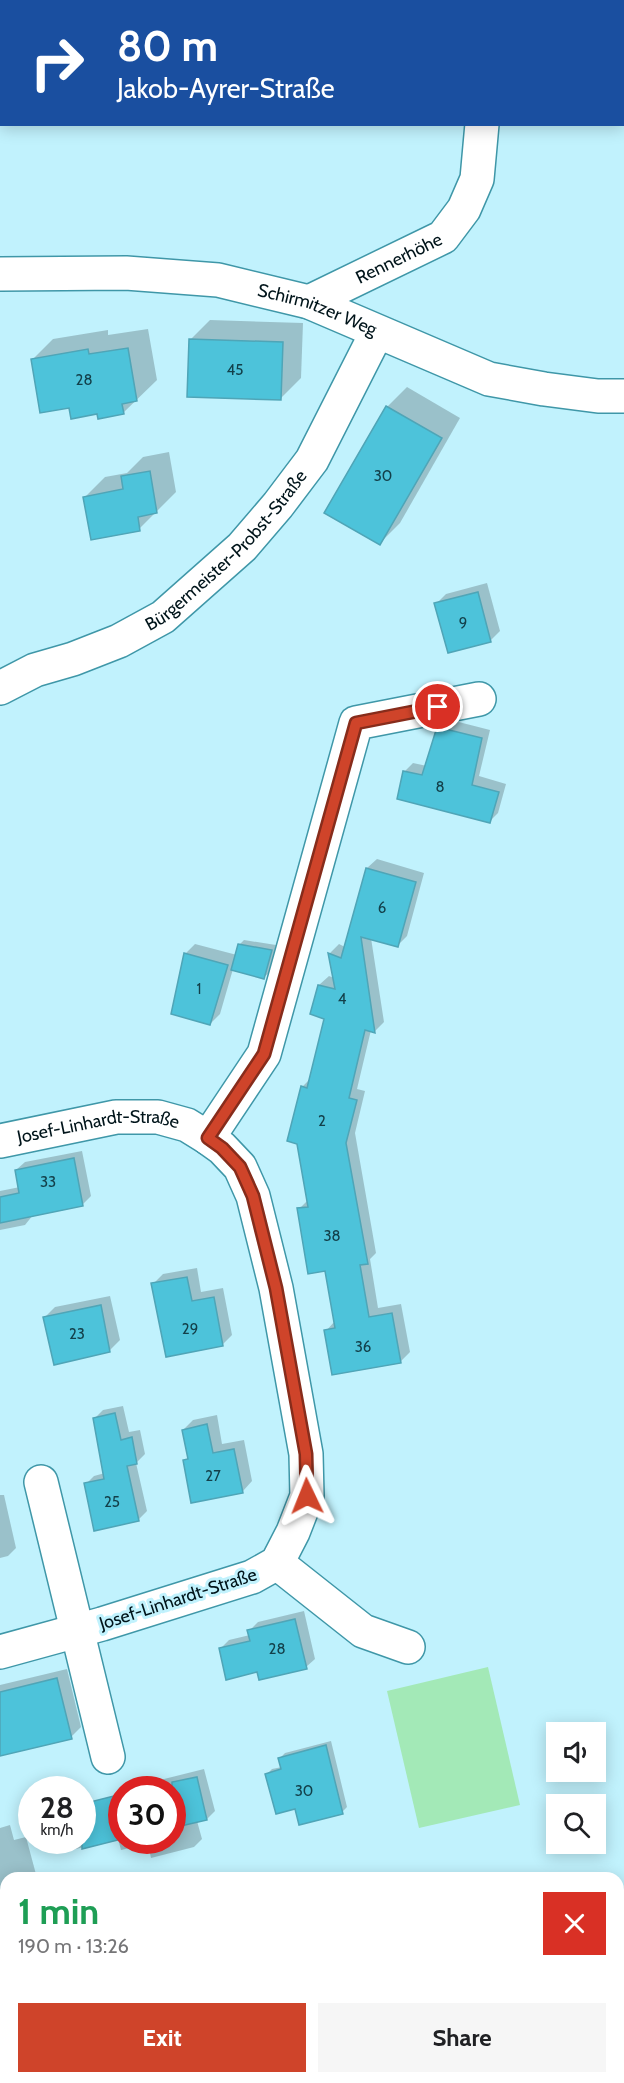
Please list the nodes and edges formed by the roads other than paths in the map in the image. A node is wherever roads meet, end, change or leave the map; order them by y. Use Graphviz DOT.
graph roads {
  1 [pos="482,126"];
  2 [pos="0,274"];
  3 [pos="309,302"];
  4 [pos="377,332"];
  5 [pos="624,396"];
  6 [pos="0,688"];
  7 [pos="479,699"];
  8 [pos="208,1138"];
  9 [pos="0,1141"];
  10 [pos="42,1482"];
  11 [pos="277,1563"];
  12 [pos="76,1632"];
  13 [pos="408,1647"];
  14 [pos="0,1652"];
  15 [pos="108,1757"];
  1 -- 3 [label="street, Rennerhöhe"];
  2 -- 3 [label="street, Schirmitzer Weg"];
  3 -- 4 [label="street, Schirmitzer Weg"];
  4 -- 5 [label="street, Schirmitzer Weg"];
  4 -- 6 [label="street, Bürgermeister-Probst-Straße"];
  7 -- 8 [label="street"];
  8 -- 9 [label="street, Josef-Linhardt-Straße"];
  8 -- 11 [label="street, Josef-Linhardt-Straße"];
  10 -- 12 [label="street, Josef-Linhardt-Straße"];
  11 -- 12 [label="street, Josef-Linhardt-Straße"];
  11 -- 13 [label="street, Josef-Linhardt-Straße"];
  12 -- 14 [label="street, Josef-Linhardt-Straße"];
  12 -- 15 [label="street, Josef-Linhardt-Straße"];
}
